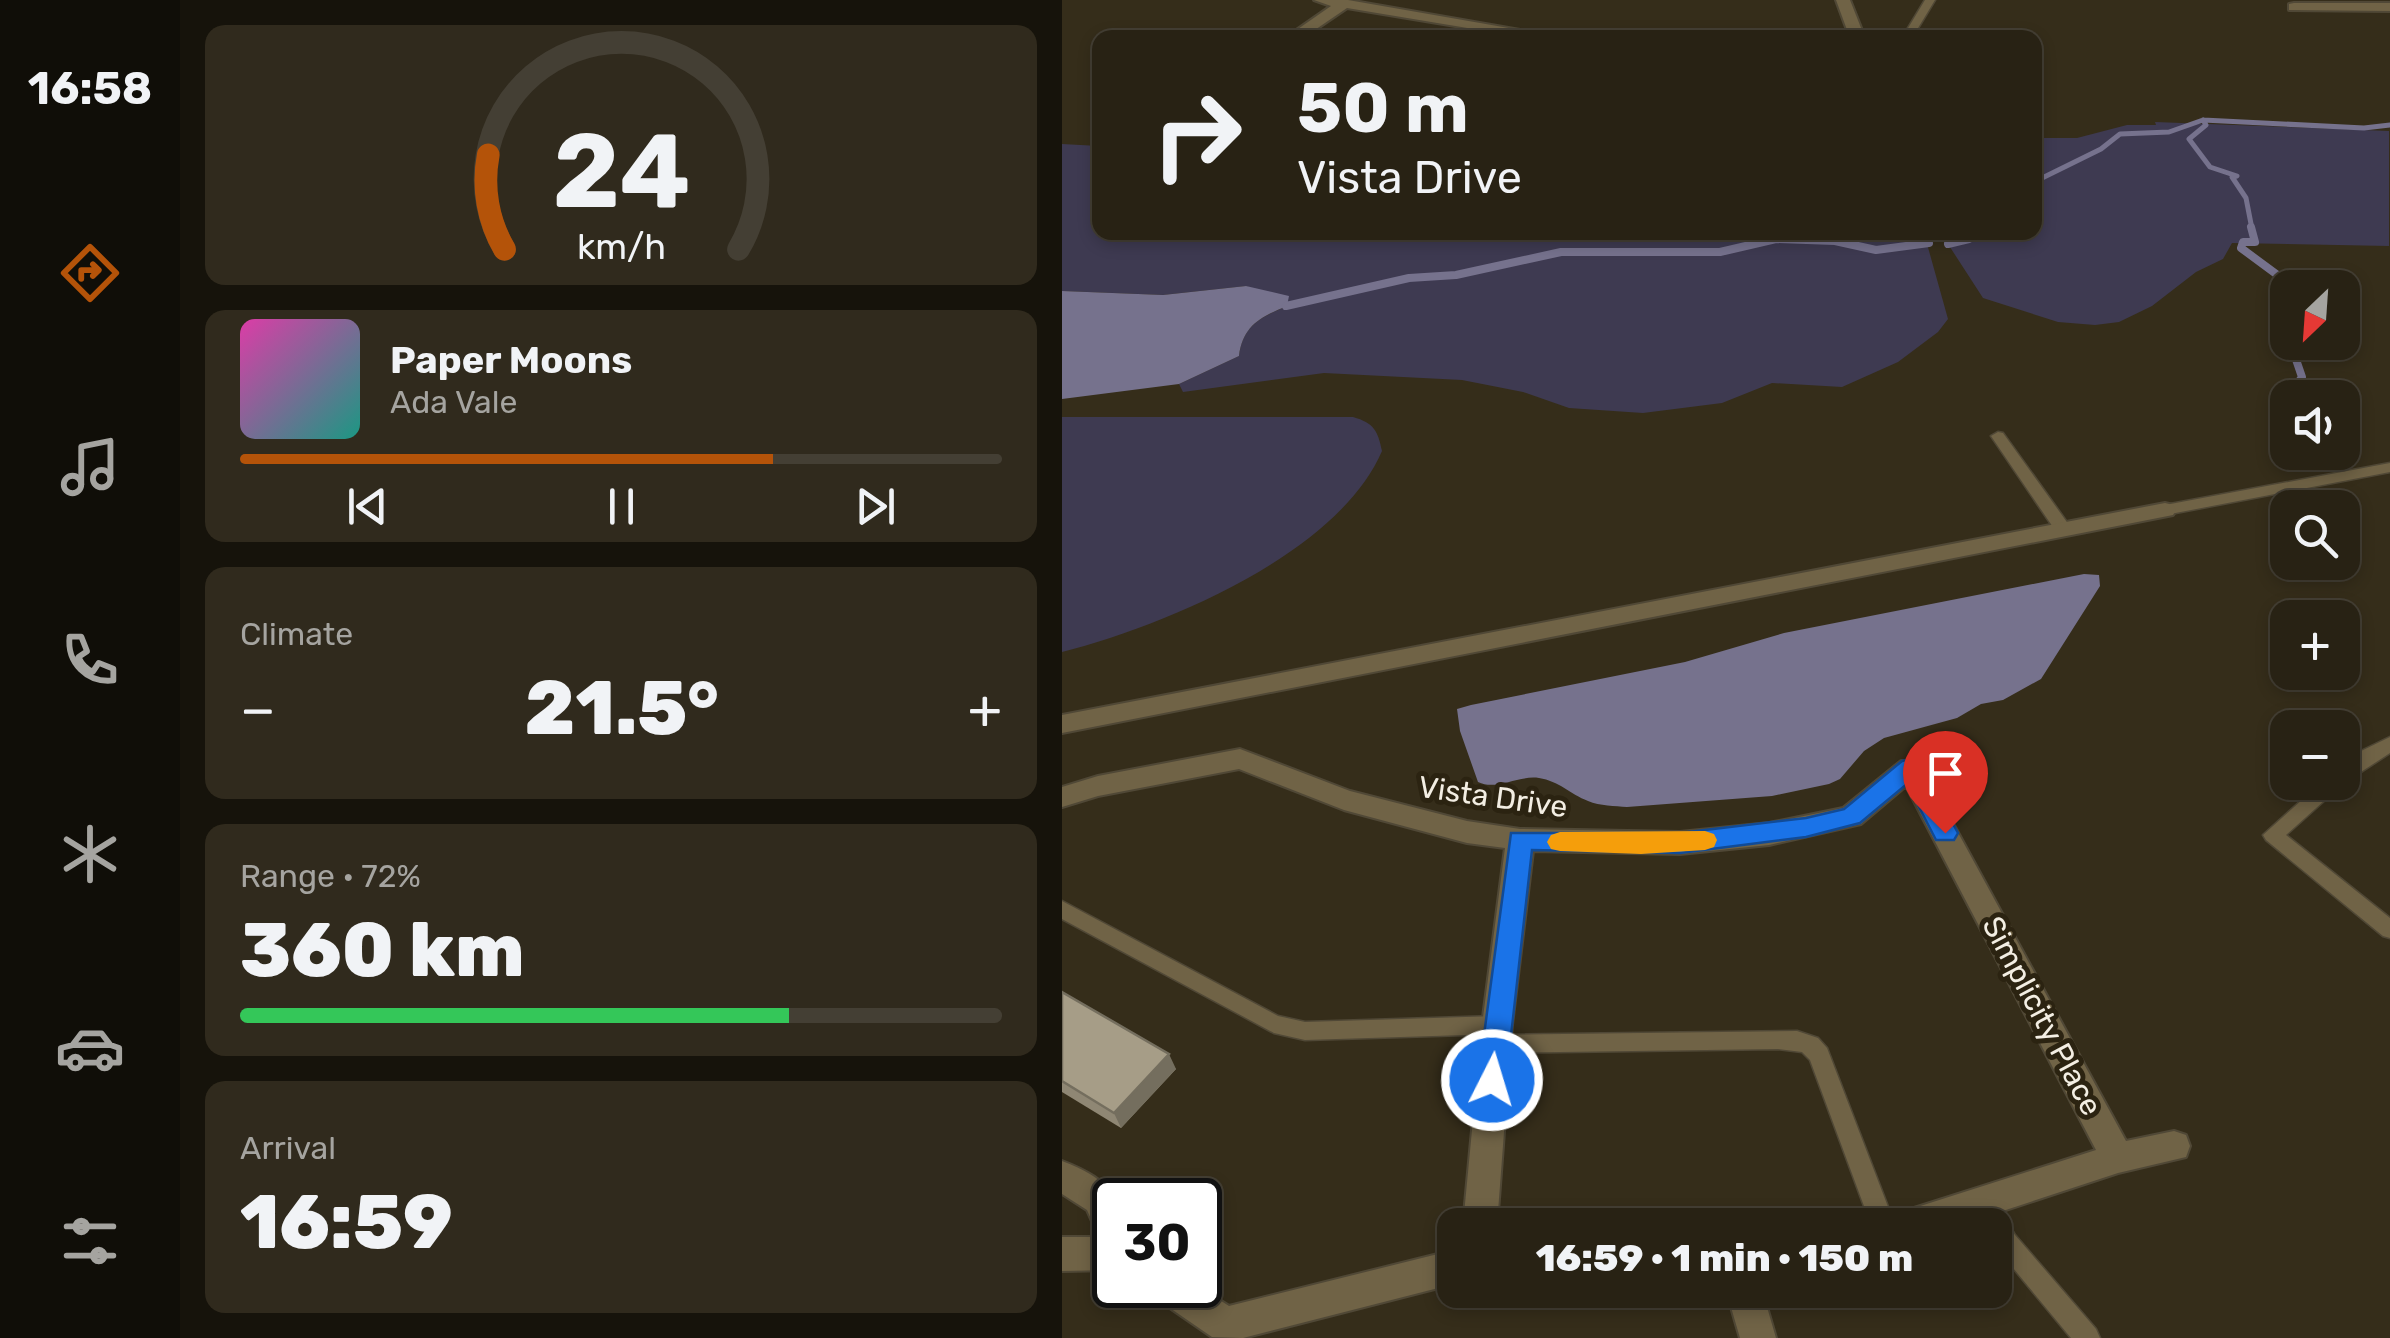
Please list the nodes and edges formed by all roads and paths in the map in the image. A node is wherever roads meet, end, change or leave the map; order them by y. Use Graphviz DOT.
graph roads {
  1 [pos="1321,0"];
  2 [pos="1843,0"];
  3 [pos="1930,0"];
  4 [pos="1344,4"];
  5 [pos="2390,6"];
  6 [pos="2294,7"];
  7 [pos="1445,24"];
  8 [pos="1304,30"];
  9 [pos="1466,30"];
  10 [pos="1494,30"];
  11 [pos="1855,30"];
  12 [pos="1912,30"];
  13 [pos="1998,436"];
  14 [pos="2390,467"];
  15 [pos="2165,510"];
  16 [pos="2063,529"];
  17 [pos="1062,724"];
  18 [pos="2390,744"];
  19 [pos="2360,761"];
  20 [pos="1910,768"];
  21 [pos="1062,797"];
  22 [pos="2314,800"];
  23 [pos="1520,840"];
  24 [pos="1062,909"];
  25 [pos="2390,930"];
  26 [pos="1496,1034"];
  27 [pos="2174,1146"];
  28 [pos="2118,1158"];
  29 [pos="1062,1176"];
  30 [pos="1092,1195"];
  31 [pos="1982,1202"];
  32 [pos="1481,1208"];
  33 [pos="1877,1208"];
  34 [pos="1963,1208"];
  35 [pos="1062,1254"];
  36 [pos="1092,1254"];
  37 [pos="1437,1272"];
  38 [pos="1195,1308"];
  39 [pos="1749,1308"];
  40 [pos="1225,1332"];
  41 [pos="1758,1338"];
  42 [pos="2087,1338"];
  1 -- 4 [label="street"];
  2 -- 11 [label="street"];
  3 -- 12 [label="lane"];
  4 -- 7 [label="street"];
  4 -- 8 [label="street"];
  5 -- 6 [label="street"];
  7 -- 9 [label="street"];
  7 -- 10 [label="street"];
  13 -- 16 [label="lane"];
  14 -- 15 [label="lane"];
  15 -- 16 [label="street"];
  16 -- 17 [label="street"];
  18 -- 19 [label="lane"];
  20 -- 23 [label="street, Vista Drive"];
  20 -- 28 [label="street, Simplicity Place"];
  21 -- 23 [label="street, Vista Drive"];
  22 -- 25 [label="lane"];
  23 -- 26 [label="street"];
  24 -- 26 [label="lane"];
  26 -- 32 [label="street"];
  26 -- 33 [label="lane"];
  27 -- 28 [label="street"];
  28 -- 31 [label="street"];
  29 -- 30 [label="street"];
  31 -- 34 [label="street"];
  31 -- 42 [label="lane"];
  35 -- 36 [label="street"];
  37 -- 40 [label="street"];
  38 -- 40 [label="street"];
  39 -- 41 [label="street"];
}
